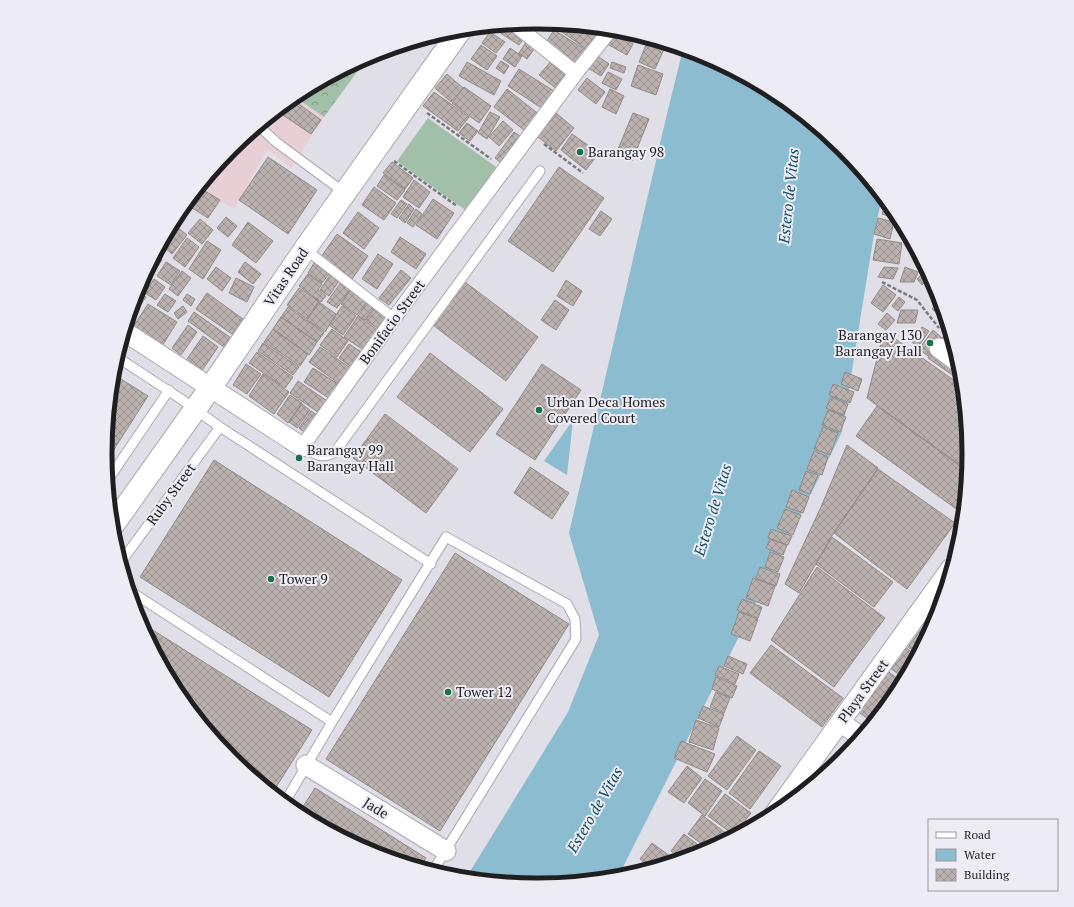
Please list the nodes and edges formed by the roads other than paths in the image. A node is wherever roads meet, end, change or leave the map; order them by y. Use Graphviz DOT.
graph roads {
  1 [pos="521,30"];
  2 [pos="606,35"];
  3 [pos="455,37"];
  4 [pos="576,73"];
  5 [pos="263,130"];
  6 [pos="540,171"];
  7 [pos="345,193"];
  8 [pos="305,249"];
  9 [pos="394,318"];
  10 [pos="130,335"];
  11 [pos="939,348"];
  12 [pos="950,356"];
  13 [pos="123,360"];
  14 [pos="211,387"];
  15 [pos="169,390"];
  16 [pos="196,409"];
  17 [pos="220,427"];
  18 [pos="302,447"];
  19 [pos="113,473"];
  20 [pos="118,517"];
  21 [pos="125,556"];
  22 [pos="431,564"];
  23 [pos="942,581"];
  24 [pos="137,596"];
  25 [pos="332,722"];
  26 [pos="840,722"];
  27 [pos="856,733"];
  28 [pos="306,765"];
  29 [pos="287,796"];
  30 [pos="787,796"];
  31 [pos="446,851"];
  32 [pos="436,866"];
  1 -- 4 [label="street"];
  2 -- 4 [label="street, Bonifacio Street"];
  3 -- 7 [label="street, Vitas Road"];
  4 -- 9 [label="street, Bonifacio Street"];
  5 -- 7 [label="lane"];
  6 -- 18 [label="lane"];
  7 -- 8 [label="street, Vitas Road"];
  8 -- 9 [label="lane"];
  8 -- 14 [label="street, Vitas Road"];
  9 -- 18 [label="street, Bonifacio Street"];
  10 -- 14 [label="street"];
  11 -- 12 [label="street"];
  13 -- 15 [label="lane"];
  14 -- 16 [label="street, Vitas Road"];
  14 -- 18 [label="street"];
  15 -- 16 [label="lane"];
  15 -- 19 [label="lane"];
  16 -- 17 [label="lane"];
  16 -- 20 [label="street, Vitas Road"];
  17 -- 21 [label="lane, Ruby Street"];
  17 -- 22 [label="lane"];
  22 -- 25 [label="lane"];
  22 -- 31 [label="lane"];
  23 -- 26 [label="street, Playa Street"];
  24 -- 25 [label="lane"];
  25 -- 28 [label="lane"];
  26 -- 27 [label="street"];
  26 -- 30 [label="street, Playa Street"];
  28 -- 29 [label="lane"];
  28 -- 31 [label="street, Jade"];
  31 -- 32 [label="lane"];
}
